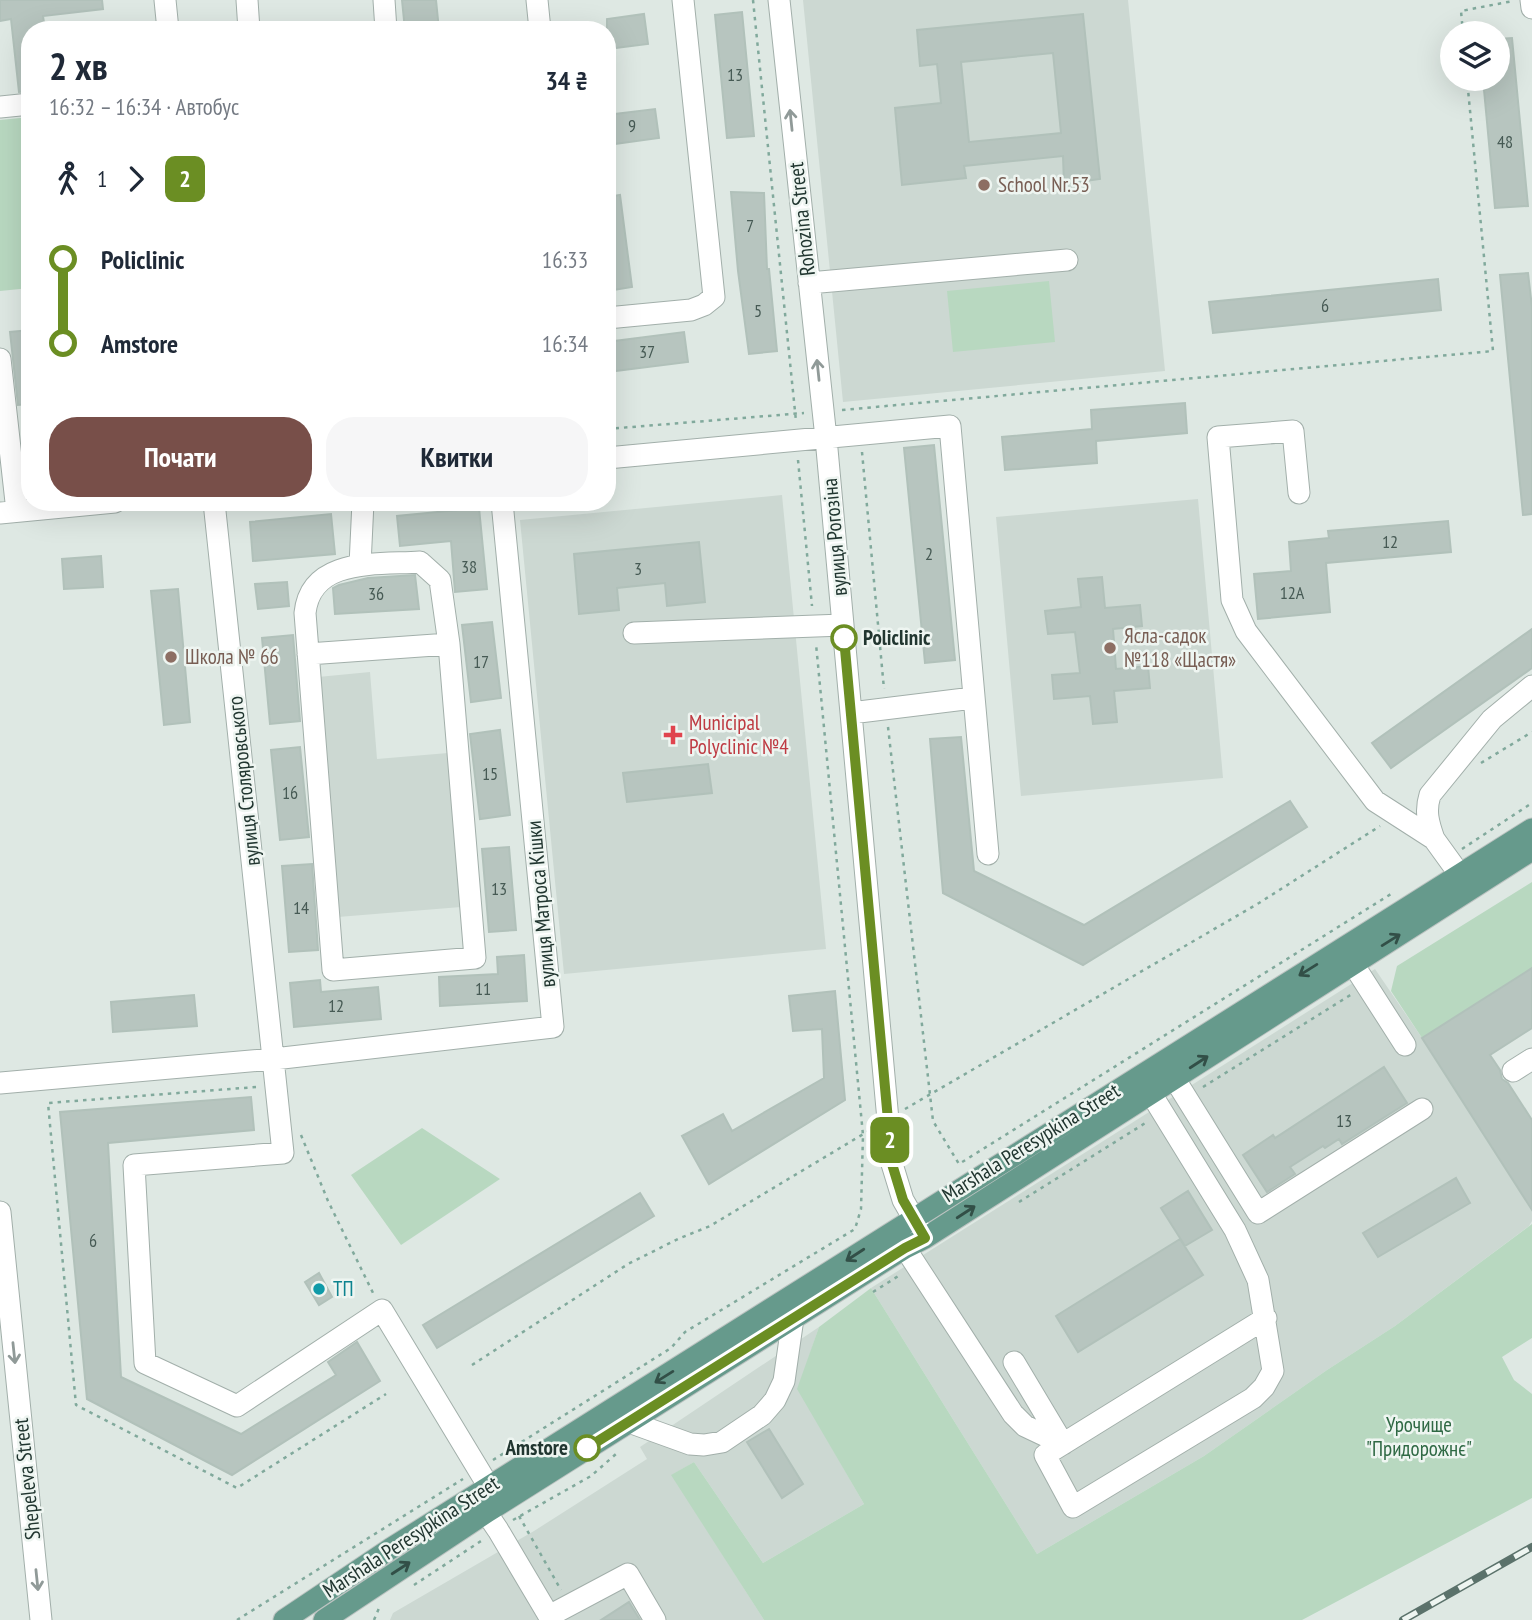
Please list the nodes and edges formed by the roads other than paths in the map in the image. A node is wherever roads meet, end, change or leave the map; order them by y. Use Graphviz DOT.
graph roads {
  1 [pos="165,0"];
  2 [pos="247,0"];
  3 [pos="384,0"];
  4 [pos="537,0"];
  5 [pos="683,0"];
  6 [pos="779,0"];
  7 [pos="1531,0"];
  8 [pos="1532,8"];
  9 [pos="167,21"];
  10 [pos="248,21"];
  11 [pos="385,21"];
  12 [pos="539,21"];
  13 [pos="21,105"];
  14 [pos="0,107"];
  15 [pos="1067,260"];
  16 [pos="809,283"];
  17 [pos="616,317"];
  18 [pos="0,359"];
  19 [pos="825,438"];
  20 [pos="20,441"];
  21 [pos="616,457"];
  22 [pos="1299,493"];
  23 [pos="215,511"];
  24 [pos="363,511"];
  25 [pos="503,511"];
  26 [pos="8,512"];
  27 [pos="360,565"];
  28 [pos="843,625"];
  29 [pos="634,633"];
  30 [pos="449,644"];
  31 [pos="308,654"];
  32 [pos="1532,686"];
  33 [pos="973,698"];
  34 [pos="851,713"];
  35 [pos="1532,829"];
  36 [pos="1434,839"];
  37 [pos="1532,850"];
  38 [pos="988,854"];
  39 [pos="1455,867"];
  40 [pos="1353,964"];
  41 [pos="1405,1045"];
  42 [pos="274,1059"];
  43 [pos="1532,1059"];
  44 [pos="1163,1060"];
  45 [pos="1513,1071"];
  46 [pos="1139,1075"];
  47 [pos="1174,1078"];
  48 [pos="0,1083"];
  49 [pos="1151,1093"];
  50 [pos="1422,1109"];
  51 [pos="0,1212"];
  52 [pos="913,1218"];
  53 [pos="925,1238"];
  54 [pos="911,1256"];
  55 [pos="793,1318"];
  56 [pos="1265,1318"];
  57 [pos="1014,1362"];
  58 [pos="629,1422"];
  59 [pos="1063,1444"];
  60 [pos="496,1504"];
  61 [pos="361,1594"];
  62 [pos="41,1620"];
  63 [pos="284,1620"];
  64 [pos="324,1620"];
  65 [pos="345,1620"];
  66 [pos="655,1620"];
  1 -- 9 [label="street"];
  2 -- 10 [label="street"];
  3 -- 11 [label="street"];
  4 -- 12 [label="street"];
  5 -- 17 [label="street"];
  16 -- 6 [label="street, Rohozina Street, one-way"];
  7 -- 8 [label="street"];
  13 -- 14 [label="street"];
  15 -- 16 [label="street"];
  19 -- 16 [label="street, Rohozina Street, one-way"];
  18 -- 20 [label="street"];
  19 -- 21 [label="street"];
  19 -- 28 [label="street, вулиця Рогозіна"];
  19 -- 33 [label="street"];
  20 -- 26 [label="street"];
  22 -- 36 [label="street"];
  23 -- 42 [label="street, вулиця Столяровського"];
  24 -- 27 [label="street"];
  25 -- 42 [label="street, вулиця Матроса Кішки"];
  27 -- 30 [label="street"];
  27 -- 31 [label="street"];
  28 -- 29 [label="street"];
  28 -- 34 [label="street, вулиця Рогозіна"];
  30 -- 31 [label="street"];
  30 -- 31 [label="street"];
  32 -- 36 [label="street"];
  33 -- 34 [label="street"];
  33 -- 38 [label="street"];
  34 -- 52 [label="street, вулиця Рогозіна"];
  35 -- 39 [label="main road, Marshala Peresypkina Street"];
  36 -- 39 [label="street"];
  40 -- 37 [label="main road, Marshala Peresypkina Street, one-way"];
  39 -- 44 [label="main road, Marshala Peresypkina Street, one-way"];
  40 -- 41 [label="street"];
  47 -- 40 [label="main road, Marshala Peresypkina Street, one-way"];
  42 -- 48 [label="street"];
  42 -- 60 [label="street, вулиця Столяровського"];
  43 -- 45 [label="street"];
  44 -- 46 [label="main road, Marshala Peresypkina Street"];
  44 -- 47 [label="street"];
  46 -- 49 [label="street"];
  46 -- 52 [label="main road, Marshala Peresypkina Street"];
  47 -- 49 [label="main road, Marshala Peresypkina Street"];
  47 -- 50 [label="street"];
  53 -- 49 [label="main road, Marshala Peresypkina Street, one-way"];
  49 -- 56 [label="street"];
  51 -- 62 [label="street, Shepeleva Street, one-way"];
  52 -- 53 [label="street, вулиця Рогозіна"];
  52 -- 60 [label="main road, Marshala Peresypkina Street, one-way"];
  53 -- 54 [label="main road, Marshala Peresypkina Street"];
  54 -- 55 [label="main road, Marshala Peresypkina Street"];
  54 -- 59 [label="street"];
  55 -- 58 [label="main road, Marshala Peresypkina Street"];
  55 -- 58 [label="street"];
  56 -- 59 [label="street"];
  56 -- 59 [label="street"];
  57 -- 59 [label="street"];
  58 -- 60 [label="main road, Marshala Peresypkina Street"];
  61 -- 60 [label="main road, Marshala Peresypkina Street, one-way"];
  60 -- 63 [label="main road, Marshala Peresypkina Street"];
  60 -- 66 [label="street"];
  61 -- 64 [label="main road, Marshala Peresypkina Street"];
  61 -- 65 [label="main road"];
}
